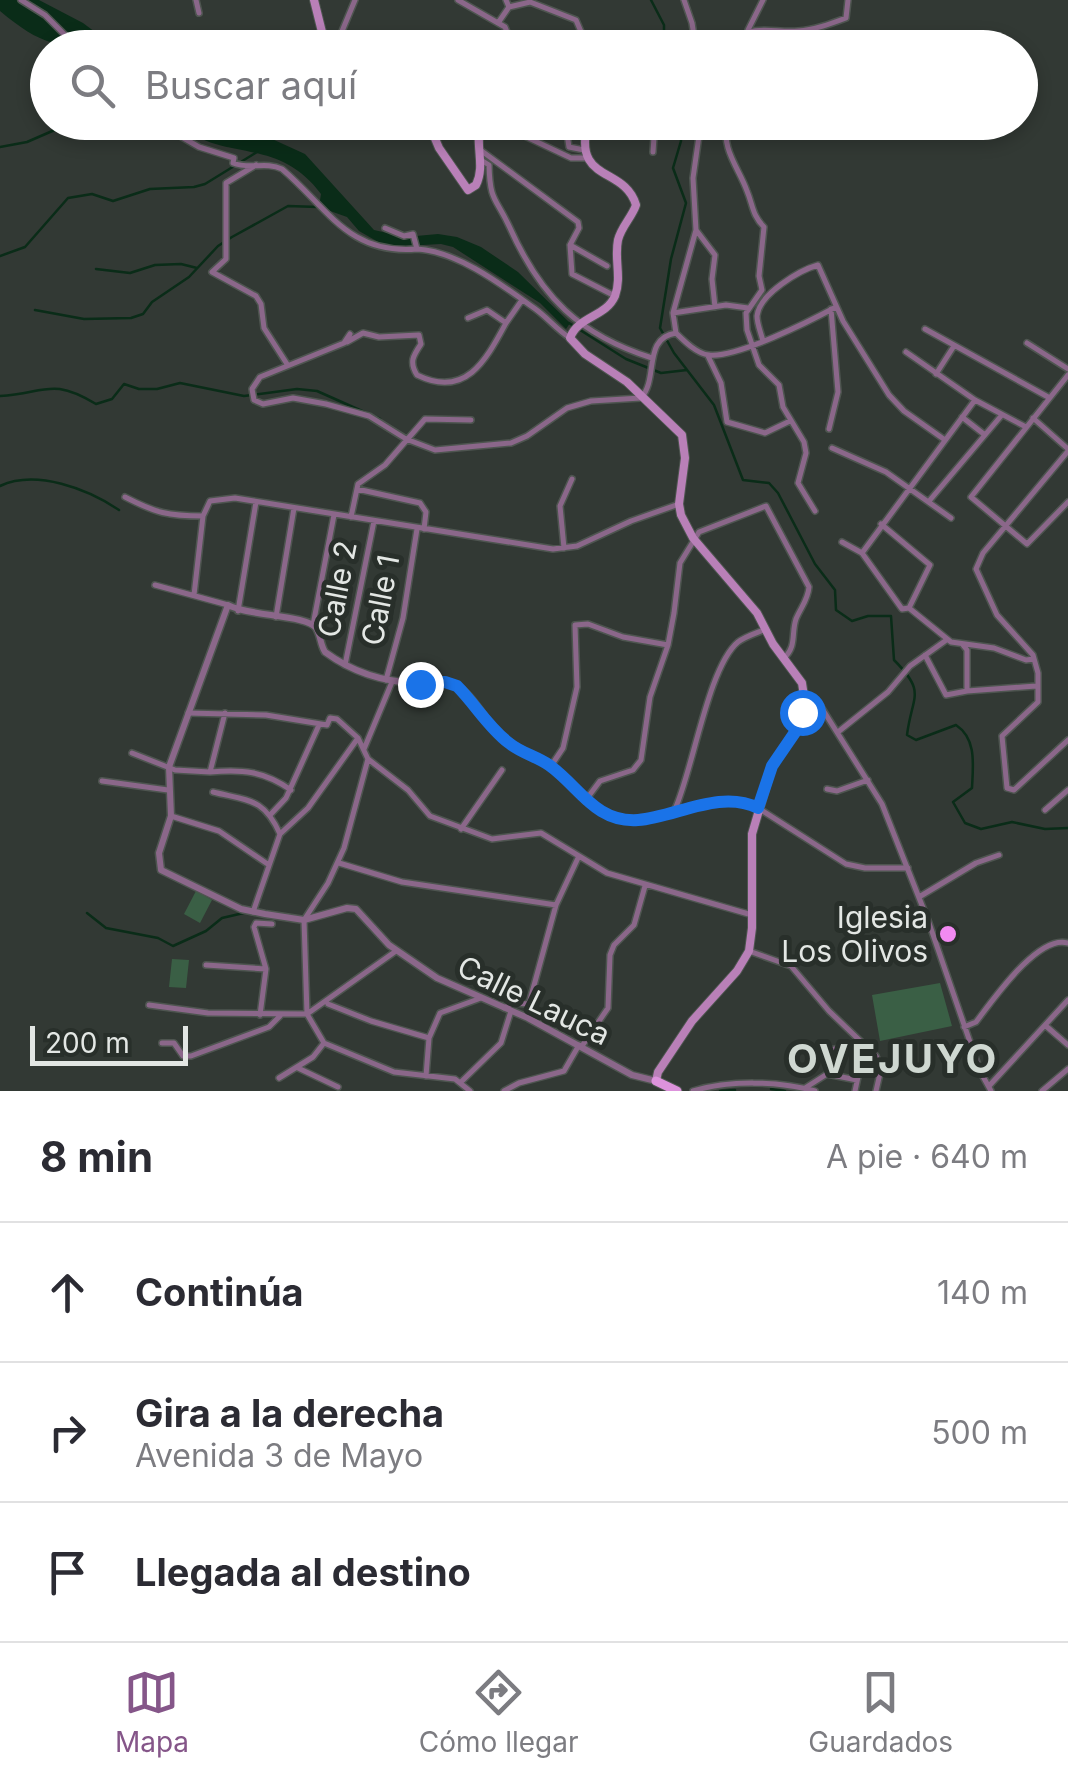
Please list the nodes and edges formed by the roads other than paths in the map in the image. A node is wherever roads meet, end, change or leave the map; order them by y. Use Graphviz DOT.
graph roads {
  1 [pos="21,0"];
  2 [pos="196,0"];
  3 [pos="314,0"];
  4 [pos="355,0"];
  5 [pos="458,0"];
  6 [pos="684,0"];
  7 [pos="764,0"];
  8 [pos="848,0"];
  9 [pos="508,4"];
  10 [pos="199,13"];
  11 [pos="498,23"];
  12 [pos="61,30"];
  13 [pos="322,30"];
  14 [pos="342,30"];
  15 [pos="505,30"];
  16 [pos="580,30"];
  17 [pos="693,30"];
  18 [pos="750,30"];
  19 [pos="804,30"];
  20 [pos="186,140"];
  21 [pos="436,140"];
  22 [pos="480,140"];
  23 [pos="532,140"];
  24 [pos="568,140"];
  25 [pos="586,140"];
  26 [pos="653,140"];
  27 [pos="698,140"];
  28 [pos="730,140"];
  29 [pos="479,149"];
  30 [pos="652,152"];
  31 [pos="585,154"];
  32 [pos="482,160"];
  33 [pos="256,165"];
  34 [pos="385,228"];
  35 [pos="696,230"];
  36 [pos="570,245"];
  37 [pos="416,248"];
  38 [pos="607,266"];
  39 [pos="614,296"];
  40 [pos="522,300"];
  41 [pos="715,307"];
  42 [pos="748,308"];
  43 [pos="834,308"];
  44 [pos="674,313"];
  45 [pos="468,318"];
  46 [pos="506,323"];
  47 [pos="925,329"];
  48 [pos="574,330"];
  49 [pos="350,334"];
  50 [pos="669,335"];
  51 [pos="763,340"];
  52 [pos="344,343"];
  53 [pos="1027,344"];
  54 [pos="751,345"];
  55 [pos="954,346"];
  56 [pos="906,352"];
  57 [pos="707,354"];
  58 [pos="652,361"];
  59 [pos="287,364"];
  60 [pos="1068,372"];
  61 [pos="936,374"];
  62 [pos="1048,397"];
  63 [pos="641,398"];
  64 [pos="975,400"];
  65 [pos="1001,416"];
  66 [pos="962,417"];
  67 [pos="1033,418"];
  68 [pos="471,420"];
  69 [pos="790,421"];
  70 [pos="1026,427"];
  71 [pos="829,429"];
  72 [pos="985,435"];
  73 [pos="406,439"];
  74 [pos="945,440"];
  75 [pos="832,448"];
  76 [pos="1068,450"];
  77 [pos="572,479"];
  78 [pos="910,487"];
  79 [pos="357,489"];
  80 [pos="126,497"];
  81 [pos="930,500"];
  82 [pos="256,502"];
  83 [pos="1068,502"];
  84 [pos="679,504"];
  85 [pos="294,508"];
  86 [pos="815,511"];
  87 [pos="334,514"];
  88 [pos="202,516"];
  89 [pos="351,517"];
  90 [pos="951,518"];
  91 [pos="374,521"];
  92 [pos="881,524"];
  93 [pos="1004,525"];
  94 [pos="420,529"];
  95 [pos="693,538"];
  96 [pos="842,542"];
  97 [pos="564,548"];
  98 [pos="862,553"];
  99 [pos="156,585"];
  100 [pos="194,595"];
  101 [pos="228,605"];
  102 [pos="909,608"];
  103 [pos="238,611"];
  104 [pos="276,617"];
  105 [pos="314,625"];
  106 [pos="766,629"];
  107 [pos="946,640"];
  108 [pos="962,644"];
  109 [pos="668,645"];
  110 [pos="925,654"];
  111 [pos="784,658"];
  112 [pos="1034,659"];
  113 [pos="345,666"];
  114 [pos="389,681"];
  115 [pos="1036,686"];
  116 [pos="967,690"];
  117 [pos="804,696"];
  118 [pos="188,712"];
  119 [pos="225,713"];
  120 [pos="319,724"];
  121 [pos="838,732"];
  122 [pos="358,738"];
  123 [pos="1068,740"];
  124 [pos="363,752"];
  125 [pos="132,754"];
  126 [pos="368,759"];
  127 [pos="550,766"];
  128 [pos="169,767"];
  129 [pos="502,770"];
  130 [pos="210,772"];
  131 [pos="868,780"];
  132 [pos="102,781"];
  133 [pos="827,789"];
  134 [pos="168,790"];
  135 [pos="290,790"];
  136 [pos="1068,790"];
  137 [pos="213,792"];
  138 [pos="585,800"];
  139 [pos="758,808"];
  140 [pos="676,810"];
  141 [pos="1045,810"];
  142 [pos="271,814"];
  143 [pos="171,816"];
  144 [pos="461,829"];
  145 [pos="280,834"];
  146 [pos="998,855"];
  147 [pos="578,858"];
  148 [pos="338,862"];
  149 [pos="270,865"];
  150 [pos="908,868"];
  151 [pos="645,886"];
  152 [pos="919,897"];
  153 [pos="556,906"];
  154 [pos="253,912"];
  155 [pos="752,915"];
  156 [pos="304,920"];
  157 [pos="272,924"];
  158 [pos="1068,943"];
  159 [pos="396,951"];
  160 [pos="748,951"];
  161 [pos="206,965"];
  162 [pos="266,969"];
  163 [pos="480,998"];
  164 [pos="1068,1000"];
  165 [pos="149,1004"];
  166 [pos="326,1004"];
  167 [pos="507,1010"];
  168 [pos="307,1014"];
  169 [pos="260,1015"];
  170 [pos="280,1016"];
  171 [pos="1046,1026"];
  172 [pos="964,1027"];
  173 [pos="429,1038"];
  174 [pos="162,1043"];
  175 [pos="324,1043"];
  176 [pos="861,1043"];
  177 [pos="1068,1045"];
  178 [pos="580,1046"];
  179 [pos="808,1051"];
  180 [pos="861,1063"];
  181 [pos="298,1068"];
  182 [pos="1068,1070"];
  183 [pos="426,1076"];
  184 [pos="279,1078"];
  185 [pos="857,1080"];
  186 [pos="656,1081"];
  187 [pos="461,1082"];
  188 [pos="338,1087"];
  189 [pos="805,1088"];
  190 [pos="989,1089"];
  191 [pos="470,1091"];
  192 [pos="504,1091"];
  193 [pos="676,1091"];
  194 [pos="693,1091"];
  195 [pos="815,1091"];
  196 [pos="855,1091"];
  197 [pos="876,1091"];
  198 [pos="1042,1091"];
  1 -- 12 [label="street"];
  2 -- 10 [label="street"];
  3 -- 13 [label="main road"];
  4 -- 14 [label="street"];
  5 -- 11 [label="street"];
  6 -- 17 [label="street"];
  7 -- 18 [label="street"];
  8 -- 19 [label="street"];
  9 -- 11 [label="street"];
  9 -- 16 [label="street"];
  11 -- 15 [label="street"];
  20 -- 33 [label="street"];
  21 -- 32 [label="main road"];
  22 -- 29 [label="main road"];
  23 -- 31 [label="street"];
  24 -- 31 [label="street"];
  25 -- 31 [label="main road"];
  26 -- 30 [label="street"];
  27 -- 35 [label="street"];
  28 -- 42 [label="street"];
  29 -- 32 [label="main road"];
  29 -- 36 [label="street"];
  31 -- 39 [label="main road"];
  32 -- 48 [label="street"];
  33 -- 37 [label="street"];
  33 -- 59 [label="street"];
  34 -- 37 [label="street"];
  35 -- 41 [label="street"];
  35 -- 44 [label="street"];
  36 -- 38 [label="street"];
  36 -- 39 [label="street"];
  37 -- 40 [label="street"];
  39 -- 48 [label="main road"];
  40 -- 46 [label="street"];
  40 -- 48 [label="street"];
  41 -- 42 [label="street"];
  41 -- 44 [label="street"];
  42 -- 54 [label="street"];
  43 -- 51 [label="street"];
  43 -- 51 [label="street"];
  43 -- 71 [label="street"];
  43 -- 74 [label="street"];
  44 -- 50 [label="street"];
  45 -- 46 [label="street"];
  46 -- 52 [label="street"];
  47 -- 55 [label="street"];
  48 -- 58 [label="street"];
  48 -- 63 [label="main road"];
  49 -- 52 [label="street"];
  50 -- 57 [label="street"];
  50 -- 58 [label="street"];
  51 -- 54 [label="street"];
  52 -- 59 [label="street"];
  53 -- 60 [label="street"];
  54 -- 57 [label="street"];
  54 -- 69 [label="street"];
  55 -- 61 [label="street"];
  55 -- 62 [label="street"];
  56 -- 61 [label="street"];
  57 -- 69 [label="street"];
  58 -- 63 [label="street"];
  59 -- 73 [label="street"];
  60 -- 62 [label="street"];
  61 -- 64 [label="street"];
  62 -- 67 [label="street"];
  63 -- 73 [label="street"];
  63 -- 84 [label="main road"];
  64 -- 65 [label="street"];
  64 -- 66 [label="street"];
  65 -- 70 [label="street"];
  65 -- 72 [label="street"];
  66 -- 72 [label="street"];
  66 -- 74 [label="street"];
  67 -- 70 [label="street"];
  67 -- 76 [label="street"];
  68 -- 73 [label="street"];
  69 -- 86 [label="street"];
  70 -- 93 [label="street"];
  72 -- 81 [label="street"];
  73 -- 79 [label="street"];
  74 -- 78 [label="street"];
  75 -- 78 [label="street"];
  76 -- 93 [label="street"];
  77 -- 97 [label="street"];
  78 -- 81 [label="street"];
  78 -- 92 [label="street"];
  79 -- 89 [label="street"];
  79 -- 94 [label="street"];
  80 -- 88 [label="street"];
  81 -- 90 [label="street"];
  82 -- 85 [label="street"];
  82 -- 88 [label="street"];
  82 -- 103 [label="street"];
  83 -- 93 [label="street"];
  84 -- 95 [label="main road"];
  84 -- 97 [label="street"];
  85 -- 87 [label="street"];
  85 -- 104 [label="street"];
  87 -- 89 [label="street"];
  87 -- 105 [label="street"];
  88 -- 100 [label="street"];
  89 -- 91 [label="street"];
  91 -- 94 [label="street"];
  91 -- 113 [label="street, Calle 2"];
  92 -- 98 [label="street"];
  92 -- 102 [label="street"];
  93 -- 112 [label="street"];
  94 -- 97 [label="street"];
  94 -- 114 [label="street, Calle 1"];
  95 -- 106 [label="main road"];
  95 -- 109 [label="street"];
  95 -- 111 [label="street"];
  96 -- 98 [label="street"];
  98 -- 102 [label="street"];
  99 -- 100 [label="street"];
  100 -- 101 [label="street"];
  101 -- 103 [label="street"];
  101 -- 118 [label="street"];
  102 -- 107 [label="street"];
  103 -- 104 [label="street"];
  104 -- 105 [label="street"];
  105 -- 113 [label="street"];
  106 -- 111 [label="main road"];
  106 -- 140 [label="street"];
  107 -- 108 [label="street"];
  107 -- 110 [label="street"];
  108 -- 112 [label="street"];
  108 -- 116 [label="street"];
  109 -- 127 [label="street"];
  109 -- 138 [label="street"];
  110 -- 116 [label="street"];
  110 -- 121 [label="street"];
  111 -- 117 [label="main road"];
  112 -- 115 [label="street"];
  113 -- 114 [label="street"];
  114 -- 124 [label="street, Calle 1"];
  114 -- 127 [label="street"];
  115 -- 116 [label="street"];
  115 -- 123 [label="street"];
  117 -- 121 [label="street"];
  117 -- 139 [label="main road"];
  118 -- 119 [label="street"];
  118 -- 128 [label="street"];
  119 -- 120 [label="street"];
  119 -- 130 [label="street"];
  120 -- 122 [label="street"];
  120 -- 135 [label="street"];
  121 -- 131 [label="street"];
  122 -- 124 [label="street"];
  122 -- 145 [label="street"];
  124 -- 126 [label="street"];
  125 -- 128 [label="street"];
  126 -- 144 [label="street"];
  126 -- 148 [label="street"];
  127 -- 138 [label="street"];
  128 -- 130 [label="street"];
  128 -- 134 [label="street"];
  129 -- 144 [label="street"];
  130 -- 135 [label="street"];
  131 -- 133 [label="street"];
  131 -- 150 [label="street"];
  132 -- 134 [label="street"];
  134 -- 143 [label="street"];
  135 -- 142 [label="street"];
  136 -- 141 [label="street"];
  137 -- 142 [label="street"];
  138 -- 140 [label="street"];
  139 -- 140 [label="street"];
  139 -- 150 [label="street"];
  139 -- 155 [label="main road"];
  142 -- 145 [label="street"];
  143 -- 149 [label="street"];
  143 -- 154 [label="street, Calle Lauca"];
  144 -- 147 [label="street"];
  145 -- 149 [label="street"];
  146 -- 152 [label="street"];
  147 -- 151 [label="street"];
  147 -- 153 [label="street"];
  148 -- 153 [label="street"];
  148 -- 156 [label="street"];
  149 -- 154 [label="street"];
  150 -- 152 [label="street"];
  151 -- 155 [label="street"];
  151 -- 178 [label="street"];
  152 -- 172 [label="street"];
  153 -- 167 [label="street"];
  154 -- 156 [label="street, Calle Lauca"];
  155 -- 160 [label="main road"];
  156 -- 159 [label="street, Calle Lauca"];
  156 -- 168 [label="street"];
  157 -- 162 [label="street"];
  158 -- 172 [label="street"];
  159 -- 163 [label="street, Calle Lauca"];
  159 -- 166 [label="street"];
  160 -- 176 [label="street"];
  160 -- 186 [label="main road"];
  161 -- 162 [label="street"];
  162 -- 169 [label="street"];
  163 -- 167 [label="street, Calle Lauca"];
  163 -- 173 [label="street"];
  164 -- 171 [label="street"];
  165 -- 169 [label="street"];
  166 -- 168 [label="street"];
  166 -- 173 [label="street"];
  167 -- 178 [label="street, Calle Lauca"];
  167 -- 187 [label="street"];
  168 -- 170 [label="street"];
  168 -- 175 [label="street"];
  169 -- 170 [label="street"];
  170 -- 174 [label="street"];
  171 -- 177 [label="street"];
  171 -- 190 [label="street"];
  172 -- 190 [label="street"];
  173 -- 183 [label="street"];
  175 -- 181 [label="street"];
  175 -- 183 [label="street"];
  176 -- 179 [label="street"];
  176 -- 197 [label="street"];
  178 -- 186 [label="street, Calle Lauca"];
  178 -- 192 [label="street"];
  180 -- 185 [label="street"];
  181 -- 184 [label="street"];
  181 -- 188 [label="street"];
  182 -- 198 [label="street"];
  183 -- 187 [label="street"];
  185 -- 189 [label="street"];
  185 -- 196 [label="street"];
  186 -- 193 [label="main road"];
  187 -- 191 [label="street"];
  189 -- 194 [label="street"];
  189 -- 195 [label="street"];
}
